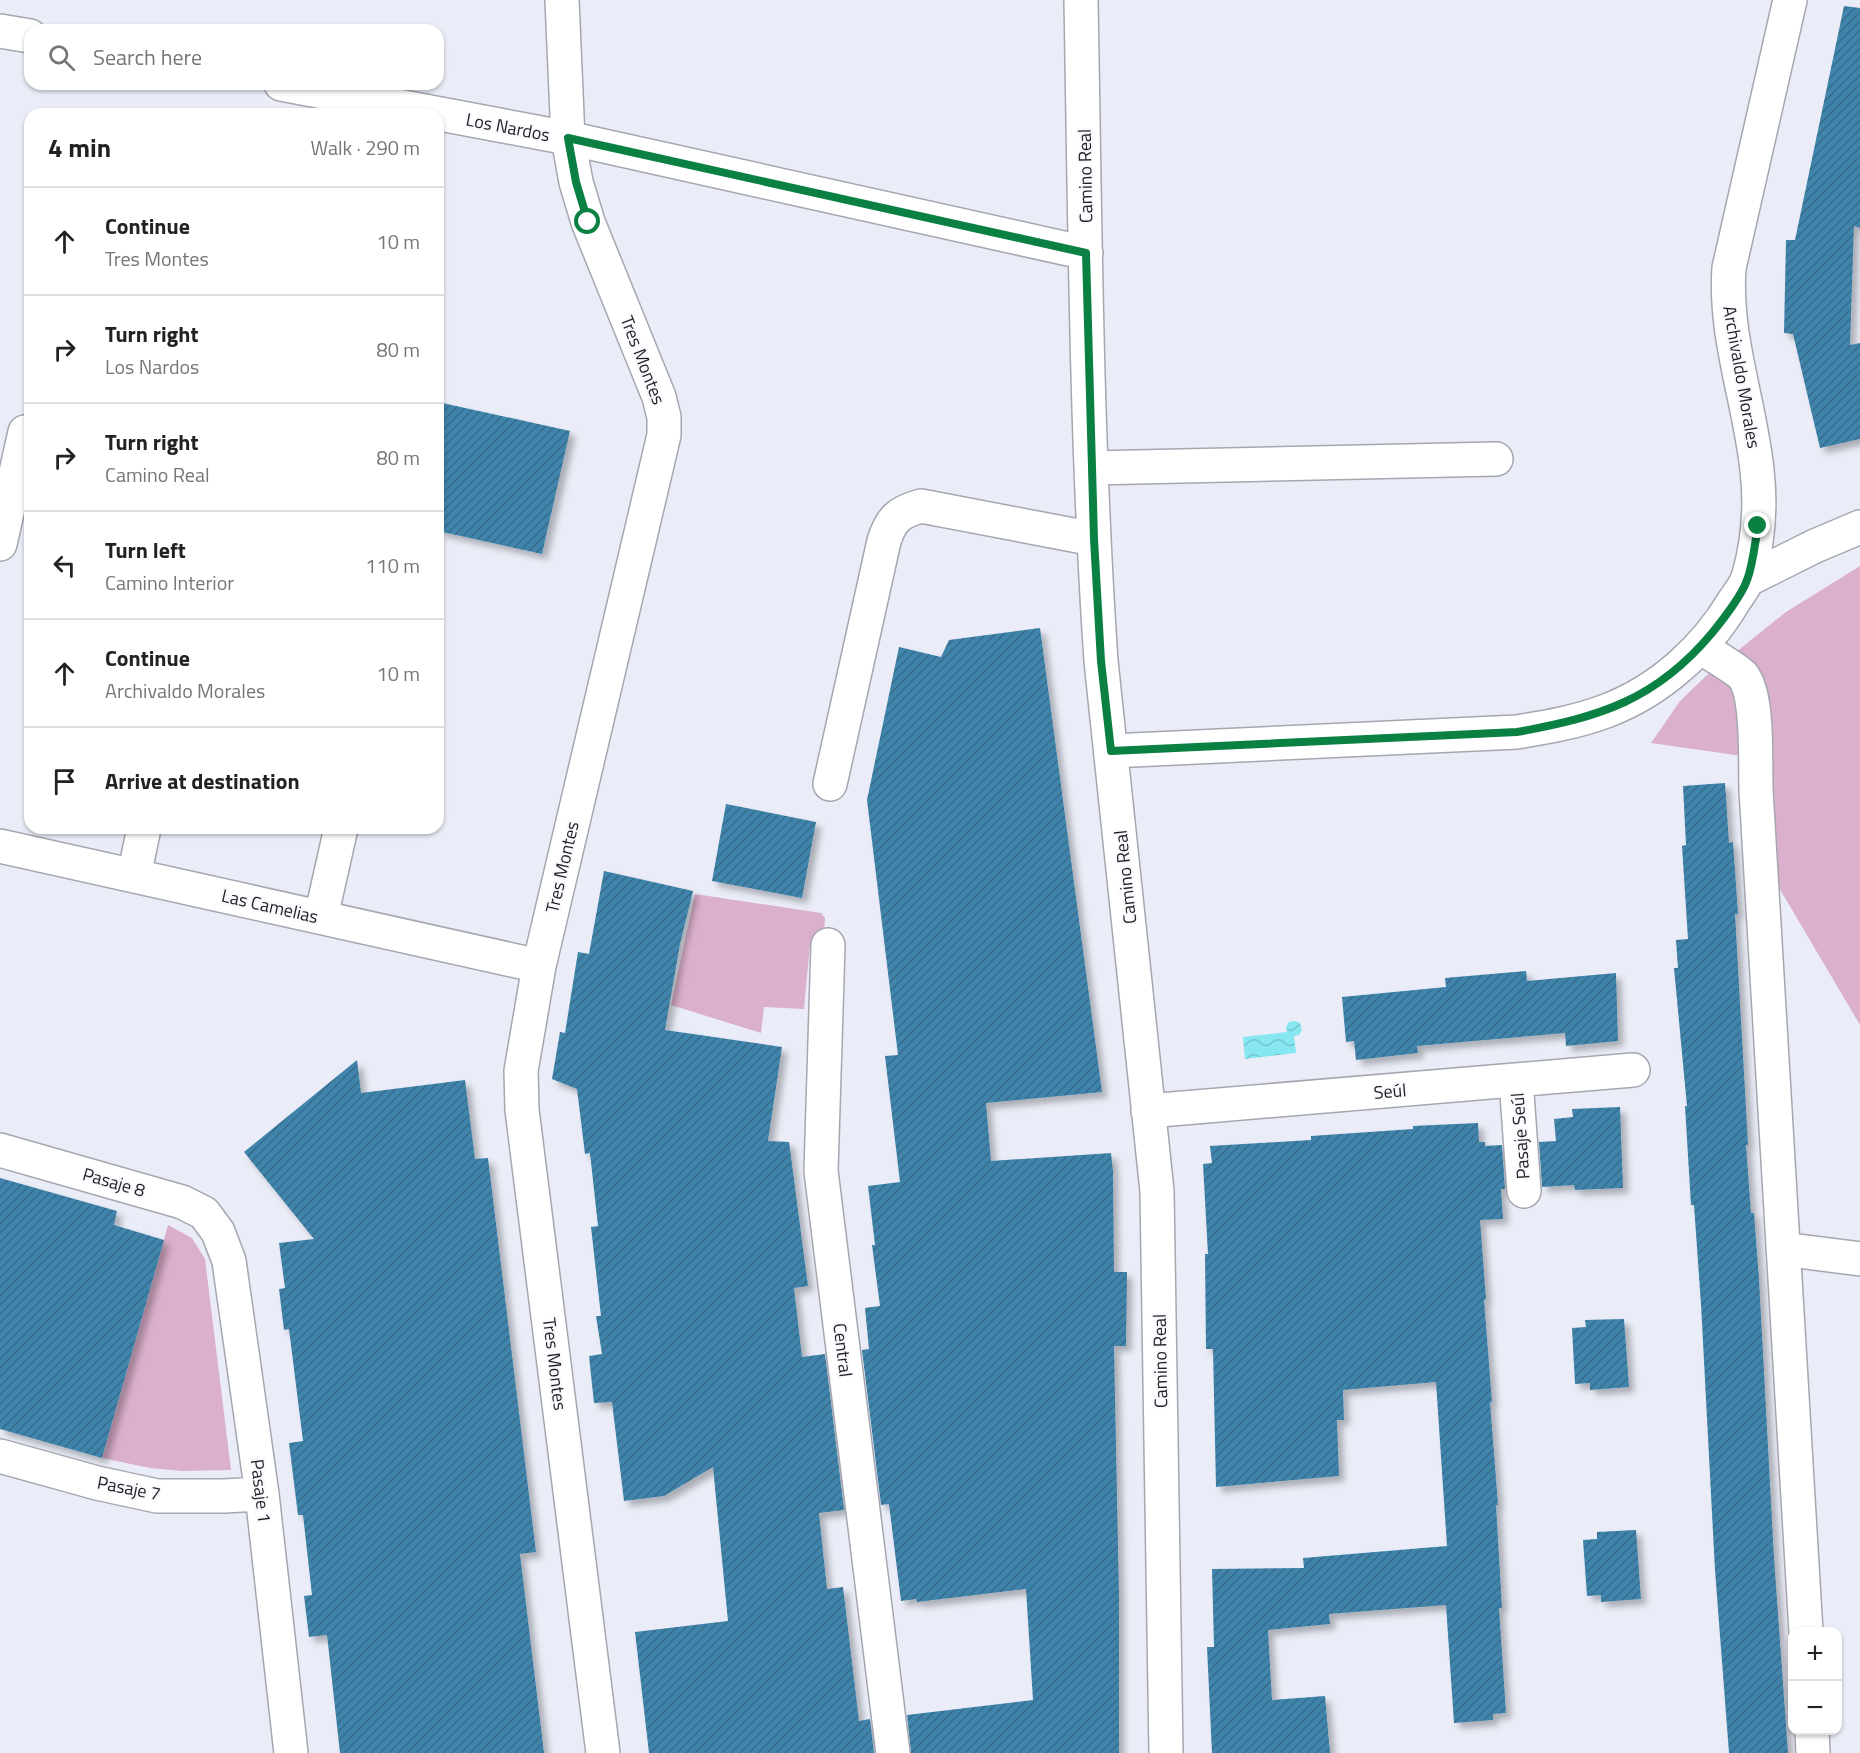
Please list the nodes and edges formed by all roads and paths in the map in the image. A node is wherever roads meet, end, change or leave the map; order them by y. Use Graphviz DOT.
graph roads {
  1 [pos="562,0"];
  2 [pos="1081,0"];
  3 [pos="1790,0"];
  4 [pos="0,31"];
  5 [pos="24,35"];
  6 [pos="313,90"];
  7 [pos="409,108"];
  8 [pos="444,115"];
  9 [pos="568,138"];
  10 [pos="1086,253"];
  11 [pos="18,431"];
  12 [pos="1496,459"];
  13 [pos="1091,468"];
  14 [pos="1860,527"];
  15 [pos="1094,539"];
  16 [pos="0,544"];
  17 [pos="1747,580"];
  18 [pos="1700,647"];
  19 [pos="1111,751"];
  20 [pos="830,784"];
  21 [pos="143,834"];
  22 [pos="340,834"];
  23 [pos="0,846"];
  24 [pos="134,876"];
  25 [pos="321,917"];
  26 [pos="828,945"];
  27 [pos="539,966"];
  28 [pos="1633,1070"];
  29 [pos="1516,1080"];
  30 [pos="1148,1111"];
  31 [pos="0,1150"];
  32 [pos="1524,1191"];
  33 [pos="218,1232"];
  34 [pos="1783,1249"];
  35 [pos="1860,1259"];
  36 [pos="0,1456"];
  37 [pos="262,1494"];
  38 [pos="1806,1627"];
  39 [pos="1812,1735"];
  40 [pos="291,1753"];
  41 [pos="603,1753"];
  42 [pos="893,1753"];
  43 [pos="1166,1753"];
  44 [pos="1813,1753"];
  1 -- 9 [label="street, Tres Montes"];
  2 -- 10 [label="street, Camino Real"];
  3 -- 17 [label="street, Archivaldo Morales"];
  4 -- 5 [label="street"];
  6 -- 7 [label="street, Los Nardos"];
  8 -- 9 [label="street, Los Nardos"];
  9 -- 10 [label="street, Los Nardos"];
  9 -- 27 [label="street, Tres Montes"];
  10 -- 13 [label="street, Camino Real"];
  11 -- 16 [label="street"];
  12 -- 13 [label="street"];
  13 -- 15 [label="street, Camino Real"];
  14 -- 17 [label="street"];
  15 -- 19 [label="street, Camino Real"];
  15 -- 20 [label="street"];
  17 -- 18 [label="street"];
  18 -- 19 [label="street"];
  18 -- 34 [label="street"];
  19 -- 30 [label="street, Camino Real"];
  21 -- 24 [label="street"];
  22 -- 25 [label="street"];
  23 -- 24 [label="street, Las Camelias"];
  24 -- 25 [label="street, Las Camelias"];
  25 -- 27 [label="street, Las Camelias"];
  26 -- 42 [label="street, Central"];
  27 -- 41 [label="street, Tres Montes"];
  28 -- 29 [label="street, Seúl"];
  29 -- 30 [label="street, Seúl"];
  29 -- 32 [label="street, Pasaje Seúl"];
  30 -- 43 [label="street, Camino Real"];
  31 -- 33 [label="street, Pasaje 8"];
  33 -- 37 [label="street, Pasaje 1"];
  34 -- 35 [label="street"];
  34 -- 38 [label="street"];
  36 -- 37 [label="street, Pasaje 7"];
  37 -- 40 [label="street, Pasaje 1"];
  39 -- 44 [label="street"];
}
